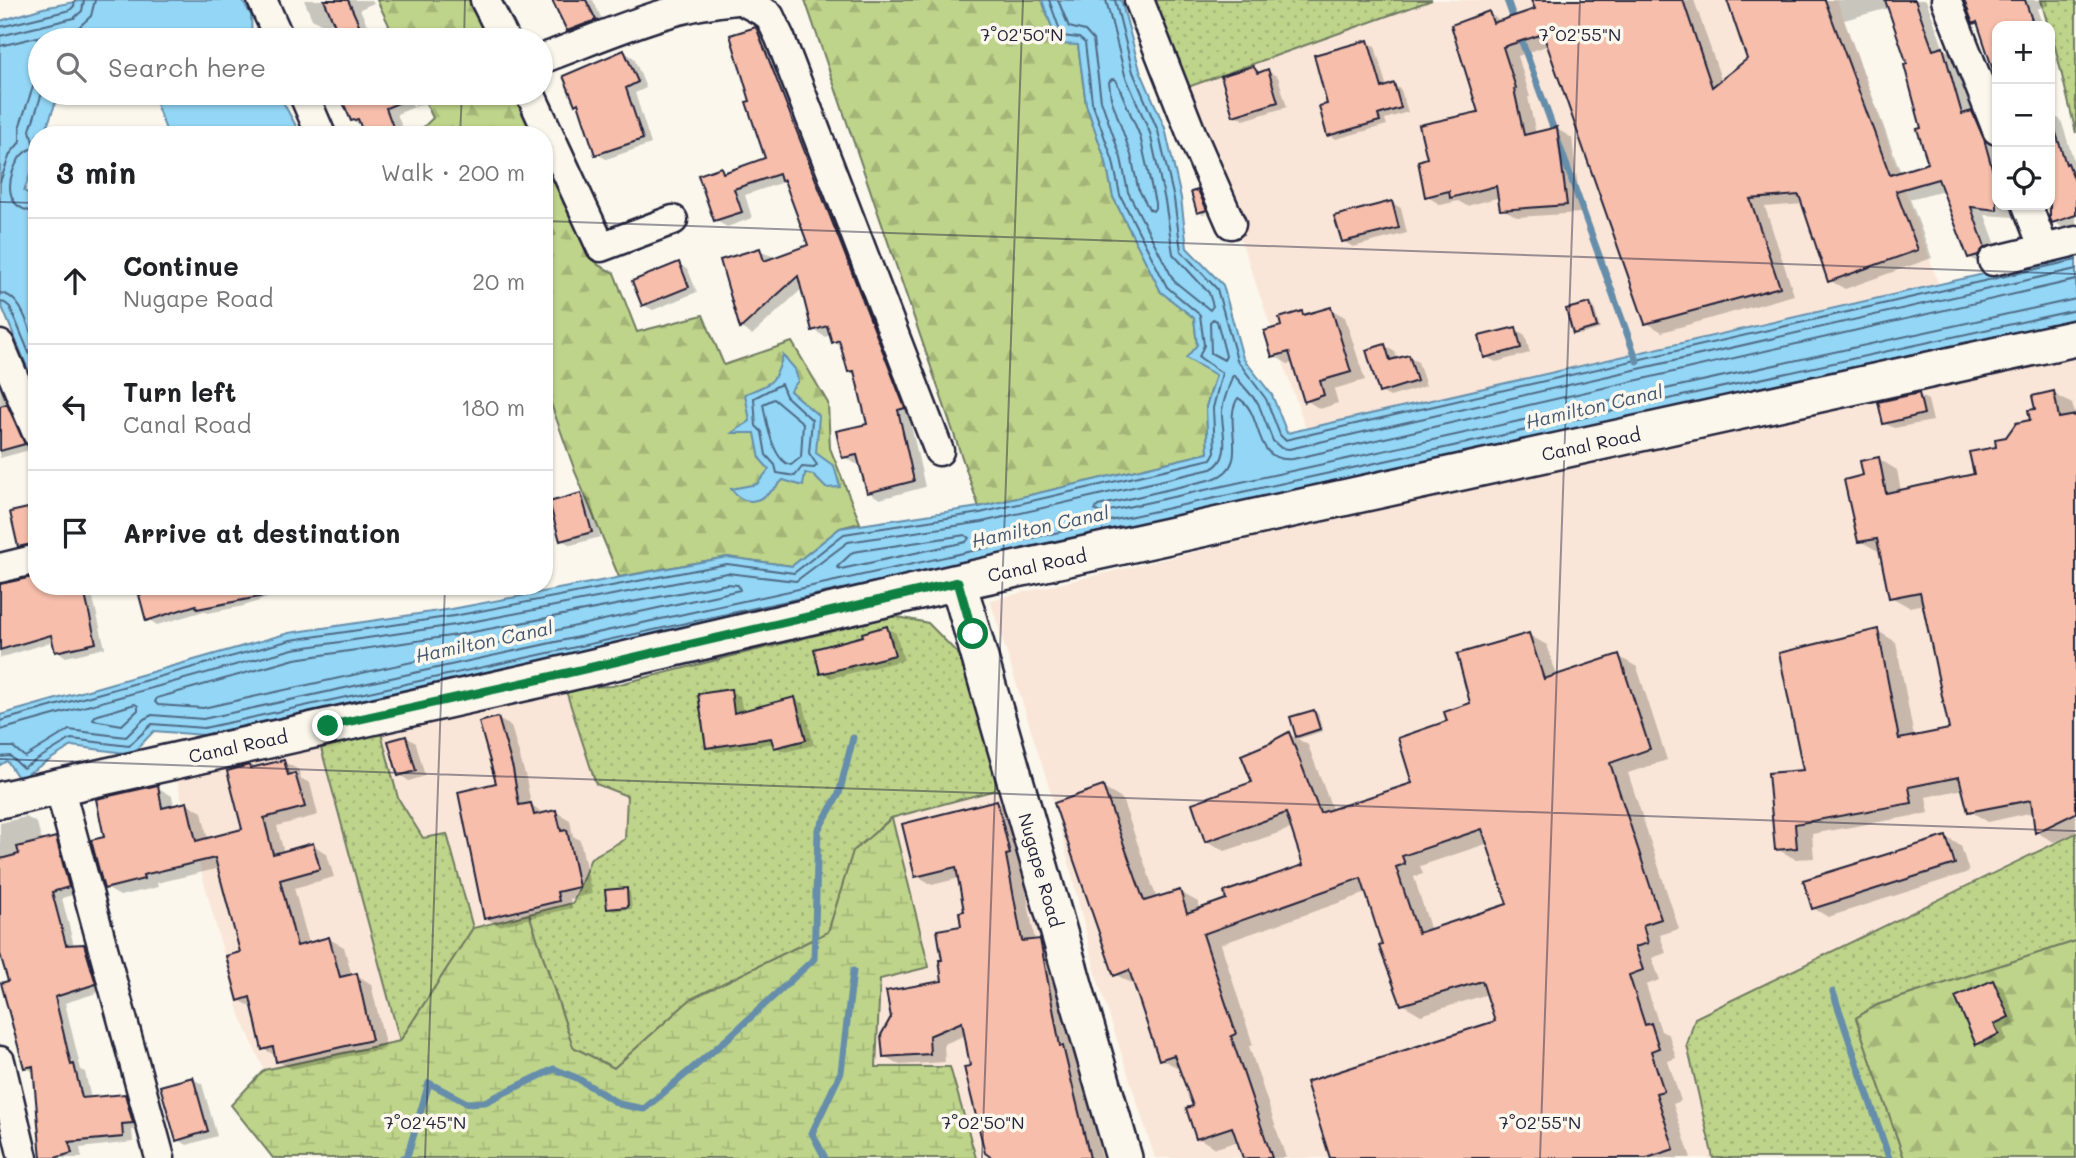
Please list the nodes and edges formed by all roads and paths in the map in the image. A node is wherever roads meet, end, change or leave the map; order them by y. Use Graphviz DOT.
graph roads {
  1 [pos="262,0"];
  2 [pos="485,0"];
  3 [pos="739,0"];
  4 [pos="1139,0"];
  5 [pos="1946,0"];
  6 [pos="275,28"];
  7 [pos="499,28"];
  8 [pos="553,55"];
  9 [pos="308,105"];
  10 [pos="536,105"];
  11 [pos="1992,117"];
  12 [pos="317,126"];
  13 [pos="545,126"];
  14 [pos="553,143"];
  15 [pos="2029,210"];
  16 [pos="673,220"];
  17 [pos="1231,224"];
  18 [pos="2076,241"];
  19 [pos="2044,249"];
  20 [pos="1993,261"];
  21 [pos="2076,338"];
  22 [pos="0,345"];
  23 [pos="28,412"];
  24 [pos="939,451"];
  25 [pos="28,561"];
  26 [pos="0,568"];
  27 [pos="958,582"];
  28 [pos="59,786"];
  29 [pos="0,800"];
  30 [pos="0,1061"];
  31 [pos="23,1158"];
  32 [pos="160,1158"];
  33 [pos="1124,1158"];
  1 -- 6 [label="street"];
  2 -- 7 [label="street"];
  3 -- 8 [label="street"];
  3 -- 24 [label="street"];
  4 -- 17 [label="street"];
  5 -- 11 [label="street"];
  9 -- 12 [label="street"];
  10 -- 13 [label="street"];
  14 -- 16 [label="street"];
  15 -- 19 [label="street"];
  18 -- 19 [label="street"];
  19 -- 20 [label="street"];
  21 -- 27 [label="main road, Canal Road"];
  22 -- 23 [label="street"];
  25 -- 26 [label="street"];
  27 -- 28 [label="main road, Canal Road"];
  27 -- 33 [label="main road, Nugape Road"];
  28 -- 29 [label="main road, Canal Road"];
  28 -- 32 [label="street"];
  30 -- 31 [label="street"];
}
